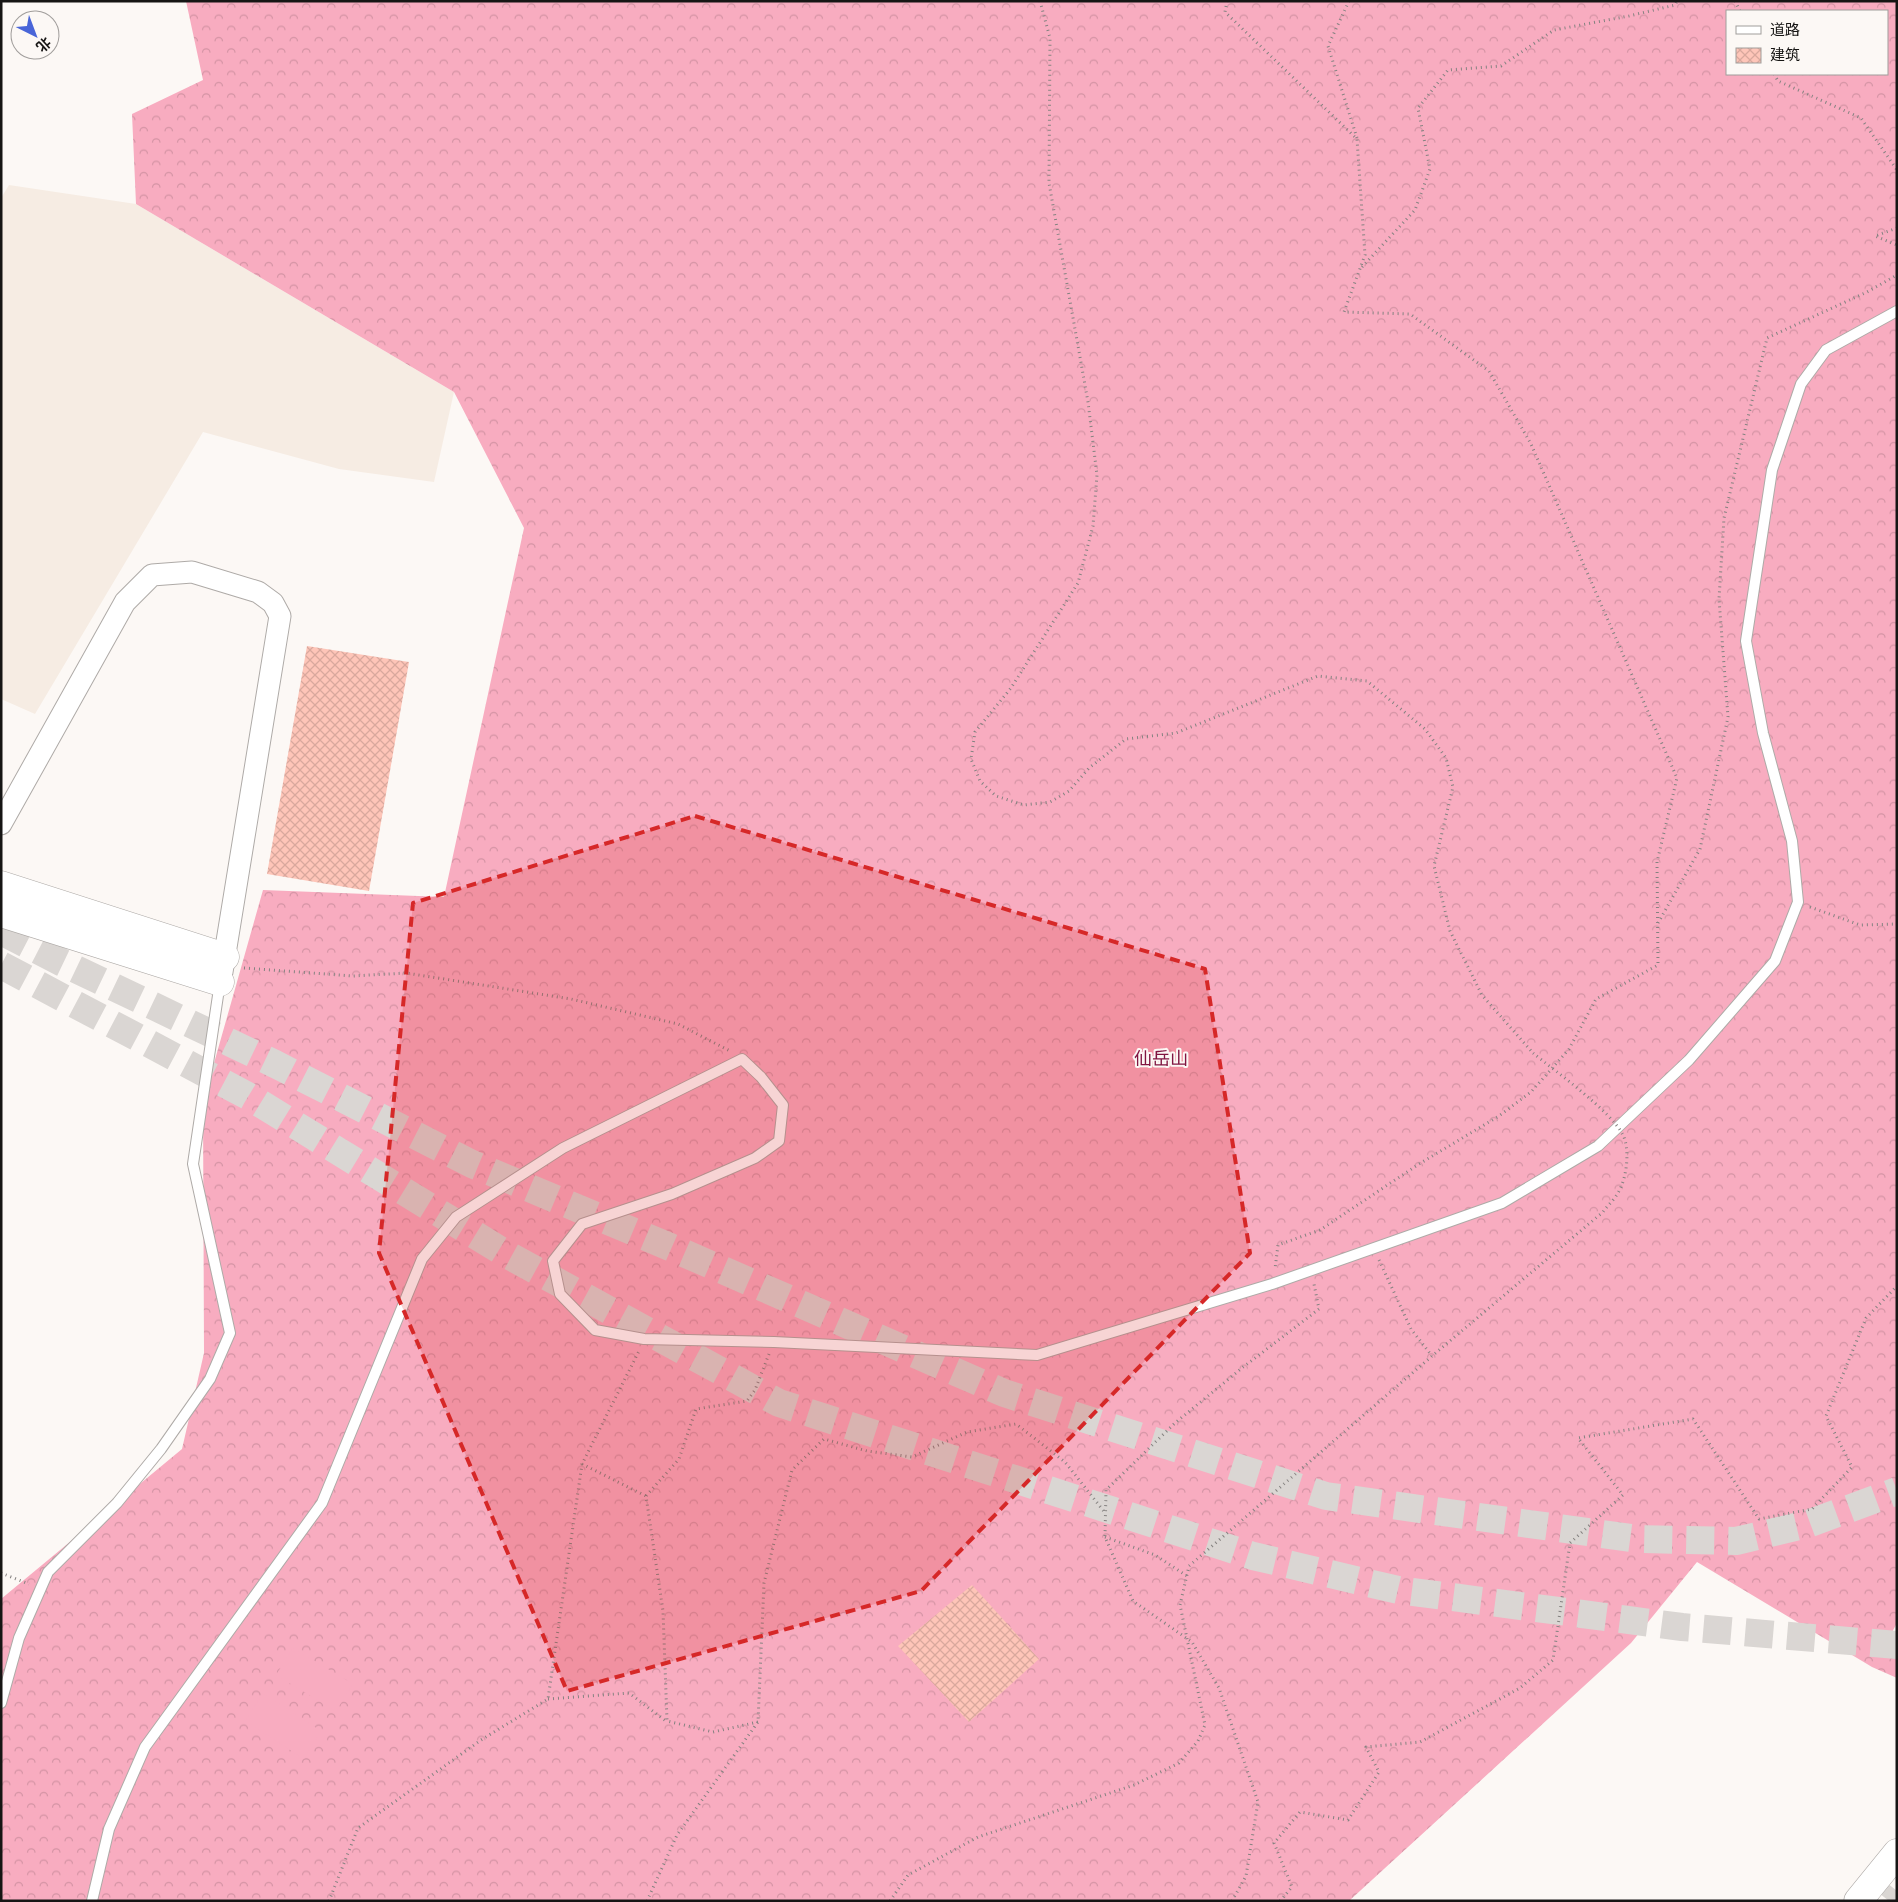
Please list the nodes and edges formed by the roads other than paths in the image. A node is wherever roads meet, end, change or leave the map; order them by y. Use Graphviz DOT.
graph roads {
  1 [pos="1897,311"];
  2 [pos="1,824"];
  3 [pos="1,885"];
  4 [pos="1,913"];
  5 [pos="223,969"];
  6 [pos="1,1702"];
  7 [pos="1897,1854"];
  8 [pos="92,1901"];
  9 [pos="1858,1901"];
  1 -- 8 [label="lane"];
  2 -- 5 [label="street"];
  3 -- 5 [label="street"];
  4 -- 5 [label="street"];
  5 -- 6 [label="lane"];
  7 -- 9 [label="street"];
}
